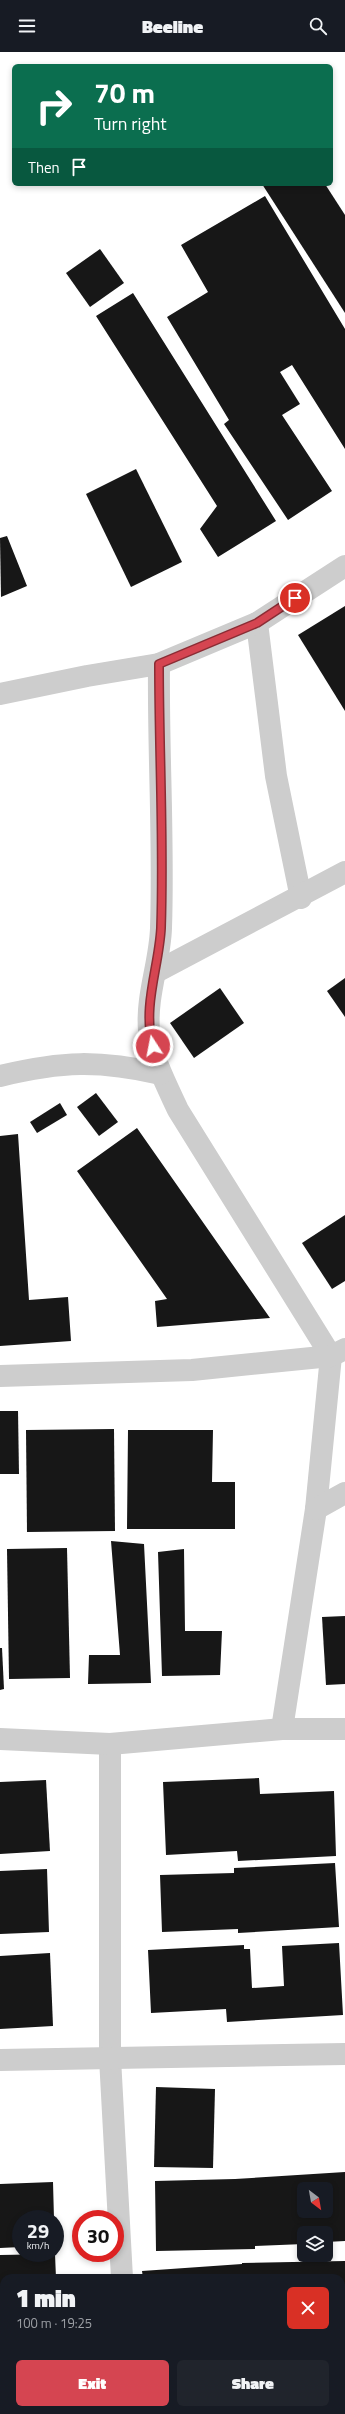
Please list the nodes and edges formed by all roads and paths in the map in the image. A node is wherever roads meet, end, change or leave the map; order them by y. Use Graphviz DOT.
graph roads {
  1 [pos="345,566"];
  2 [pos="257,623"];
  3 [pos="159,664"];
  4 [pos="0,694"];
  5 [pos="345,872"];
  6 [pos="301,898"];
  7 [pos="156,972"];
  8 [pos="161,1074"];
  9 [pos="0,1076"];
  10 [pos="338,1352"];
  11 [pos="0,1376"];
  12 [pos="345,1493"];
  13 [pos="316,1509"];
  14 [pos="345,1729"];
  15 [pos="282,1730"];
  16 [pos="0,1739"];
  17 [pos="110,1744"];
  18 [pos="345,2054"];
  19 [pos="110,2058"];
  20 [pos="0,2060"];
  21 [pos="122,2274"];
  1 -- 2 [label="street"];
  2 -- 3 [label="street"];
  2 -- 6 [label="street"];
  3 -- 4 [label="street"];
  3 -- 7 [label="street"];
  5 -- 6 [label="street"];
  6 -- 7 [label="street"];
  7 -- 8 [label="street"];
  8 -- 9 [label="street"];
  8 -- 10 [label="street"];
  10 -- 11 [label="street"];
  10 -- 13 [label="street"];
  12 -- 13 [label="street"];
  13 -- 15 [label="street"];
  14 -- 15 [label="street"];
  15 -- 17 [label="street"];
  16 -- 17 [label="street"];
  17 -- 19 [label="street"];
  18 -- 19 [label="street"];
  19 -- 20 [label="street"];
  19 -- 21 [label="street"];
}
